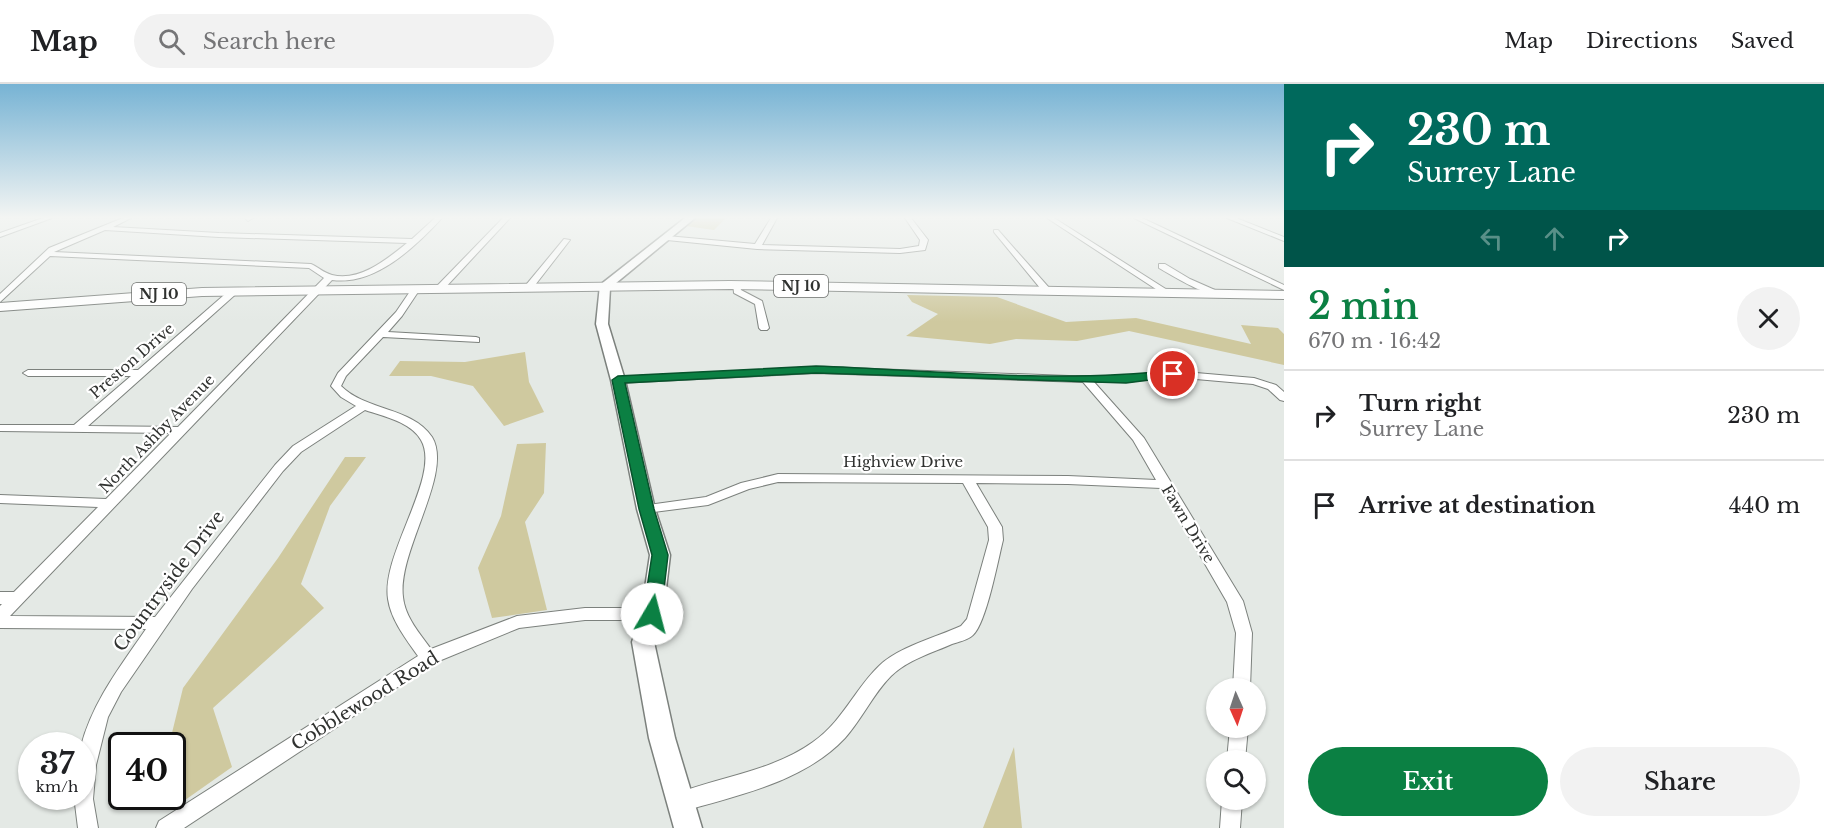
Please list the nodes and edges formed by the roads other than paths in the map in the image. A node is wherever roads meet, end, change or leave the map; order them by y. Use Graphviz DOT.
graph roads {
  1 [pos="50,253"];
  2 [pos="398,253"];
  3 [pos="474,253"];
  4 [pos="556,253"];
  5 [pos="648,253"];
  6 [pos="1015,253"];
  7 [pos="1105,253"];
  8 [pos="1210,253"];
  9 [pos="47,254"];
  10 [pos="1162,266"];
  11 [pos="330,277"];
  12 [pos="736,285"];
  13 [pos="529,287"];
  14 [pos="604,287"];
  15 [pos="440,288"];
  16 [pos="1284,288"];
  17 [pos="416,289"];
  18 [pos="318,290"];
  19 [pos="234,291"];
  20 [pos="1048,291"];
  21 [pos="1168,293"];
  22 [pos="1220,294"];
  23 [pos="1284,295"];
  24 [pos="0,299"];
  25 [pos="0,307"];
  26 [pos="764,328"];
  27 [pos="381,334"];
  28 [pos="476,340"];
  29 [pos="28,373"];
  30 [pos="140,373"];
  31 [pos="1086,379"];
  32 [pos="618,380"];
  33 [pos="1284,398"];
  34 [pos="365,405"];
  35 [pos="0,428"];
  36 [pos="77,429"];
  37 [pos="183,430"];
  38 [pos="967,479"];
  39 [pos="1164,484"];
  40 [pos="0,499"];
  41 [pos="111,503"];
  42 [pos="646,509"];
  43 [pos="0,598"];
  44 [pos="17,598"];
  45 [pos="652,614"];
  46 [pos="0,616"];
  47 [pos="0,622"];
  48 [pos="159,623"];
  49 [pos="428,658"];
  50 [pos="1242,678"];
  51 [pos="680,802"];
  52 [pos="1231,810"];
  53 [pos="88,828"];
  54 [pos="166,828"];
  55 [pos="688,828"];
  56 [pos="1230,828"];
  1 -- 9 [label="street"];
  2 -- 11 [label="street"];
  3 -- 15 [label="street"];
  4 -- 13 [label="street"];
  5 -- 14 [label="street"];
  6 -- 20 [label="street"];
  7 -- 21 [label="street"];
  8 -- 16 [label="street"];
  9 -- 11 [label="street"];
  9 -- 24 [label="street"];
  10 -- 22 [label="street"];
  11 -- 18 [label="street, North Ashby Avenue"];
  12 -- 14 [label="main road, NJ 10"];
  12 -- 20 [label="main road, NJ 10"];
  12 -- 26 [label="street"];
  13 -- 14 [label="main road, NJ 10"];
  13 -- 15 [label="main road, NJ 10"];
  14 -- 32 [label="street"];
  15 -- 17 [label="main road, NJ 10"];
  17 -- 18 [label="main road, NJ 10"];
  17 -- 27 [label="street"];
  18 -- 19 [label="main road, NJ 10"];
  18 -- 37 [label="street, North Ashby Avenue"];
  19 -- 25 [label="main road, NJ 10"];
  19 -- 30 [label="street, Preston Drive"];
  20 -- 21 [label="main road, NJ 10"];
  21 -- 22 [label="main road, NJ 10"];
  22 -- 23 [label="main road, NJ 10"];
  27 -- 28 [label="street"];
  27 -- 34 [label="street"];
  29 -- 30 [label="street"];
  30 -- 36 [label="street, Preston Drive"];
  31 -- 32 [label="street"];
  31 -- 33 [label="street"];
  31 -- 39 [label="street, Fawn Drive"];
  32 -- 42 [label="street"];
  34 -- 48 [label="street, Countryside Drive"];
  34 -- 49 [label="street"];
  35 -- 36 [label="street"];
  36 -- 37 [label="street"];
  37 -- 41 [label="street, North Ashby Avenue"];
  38 -- 39 [label="street, Highview Drive"];
  38 -- 42 [label="street, Highview Drive"];
  38 -- 51 [label="street"];
  39 -- 50 [label="street, Fawn Drive"];
  40 -- 41 [label="street"];
  41 -- 44 [label="street, North Ashby Avenue"];
  42 -- 45 [label="street"];
  43 -- 44 [label="street"];
  44 -- 46 [label="street, North Ashby Avenue"];
  45 -- 49 [label="street, Cobblewood Road"];
  45 -- 51 [label="street"];
  47 -- 48 [label="street"];
  48 -- 53 [label="street, Countryside Drive"];
  49 -- 54 [label="street, Cobblewood Road"];
  51 -- 55 [label="street"];
  52 -- 56 [label="street"];
}
